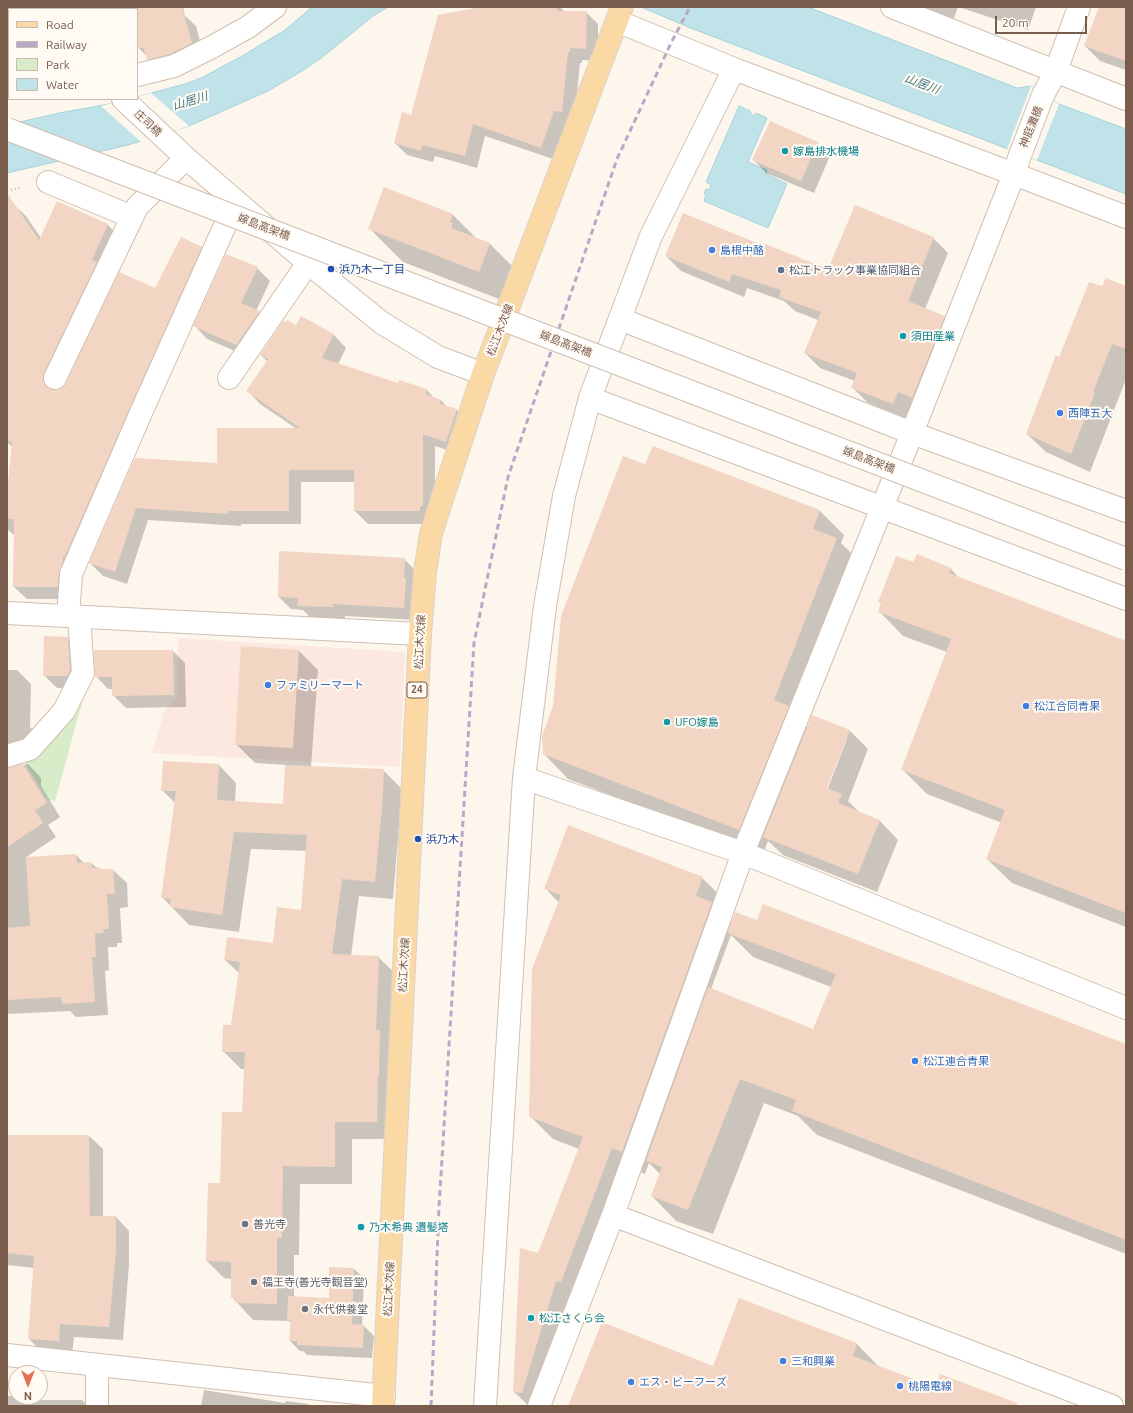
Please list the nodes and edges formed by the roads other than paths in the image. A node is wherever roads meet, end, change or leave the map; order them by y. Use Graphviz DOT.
graph roads {
  1 [pos="275,7"];
  2 [pos="892,7"];
  3 [pos="1079,7"];
  4 [pos="620,12"];
  5 [pos="734,69"];
  6 [pos="1056,71"];
  7 [pos="138,75"];
  8 [pos="1126,99"];
  9 [pos="124,100"];
  10 [pos="7,129"];
  11 [pos="180,153"];
  12 [pos="1016,166"];
  13 [pos="48,182"];
  14 [pos="236,201"];
  15 [pos="132,217"];
  16 [pos="1126,217"];
  17 [pos="308,263"];
  18 [pos="620,320"];
  19 [pos="483,374"];
  20 [pos="55,378"];
  21 [pos="229,378"];
  22 [pos="590,398"];
  23 [pos="912,433"];
  24 [pos="881,508"];
  25 [pos="1126,511"];
  26 [pos="1126,559"];
  27 [pos="1126,599"];
  28 [pos="7,613"];
  29 [pos="73,616"];
  30 [pos="420,634"];
  31 [pos="7,756"];
  32 [pos="524,778"];
  33 [pos="743,853"];
  34 [pos="1126,1008"];
  35 [pos="613,1215"];
  36 [pos="7,1355"];
  37 [pos="97,1365"];
  38 [pos="383,1401"];
  39 [pos="97,1406"];
  40 [pos="485,1406"];
  41 [pos="539,1406"];
  42 [pos="1112,1406"];
  1 -- 7 [label="street"];
  2 -- 6 [label="street"];
  3 -- 6 [label="street, 神庭灘橋"];
  4 -- 5 [label="street"];
  4 -- 19 [label="main road, 松江木次線 / 24"];
  5 -- 12 [label="street"];
  5 -- 18 [label="street"];
  6 -- 8 [label="street"];
  6 -- 12 [label="street, 神庭灘橋"];
  9 -- 11 [label="street, 庄司橋"];
  10 -- 26 [label="street, 嫁島高架橋, bridge"];
  11 -- 14 [label="street, 庄司橋"];
  11 -- 15 [label="street"];
  12 -- 16 [label="street"];
  12 -- 23 [label="street, 神庭灘橋"];
  13 -- 15 [label="street"];
  14 -- 17 [label="street, 庄司橋"];
  14 -- 29 [label="street"];
  15 -- 20 [label="street"];
  17 -- 19 [label="street, 庄司橋"];
  17 -- 21 [label="street"];
  18 -- 22 [label="street"];
  18 -- 23 [label="street"];
  19 -- 30 [label="main road, 松江木次線 / 24"];
  22 -- 24 [label="street"];
  22 -- 32 [label="street"];
  23 -- 24 [label="street, 神庭灘橋"];
  23 -- 25 [label="street"];
  24 -- 27 [label="street"];
  24 -- 33 [label="street, 神庭灘橋"];
  28 -- 29 [label="street"];
  29 -- 30 [label="street"];
  29 -- 31 [label="street"];
  30 -- 38 [label="main road, 松江木次線 / 24"];
  32 -- 33 [label="street"];
  32 -- 40 [label="street"];
  33 -- 34 [label="street"];
  33 -- 35 [label="street, 神庭灘橋"];
  35 -- 41 [label="street, 神庭灘橋"];
  35 -- 42 [label="street"];
  36 -- 37 [label="street"];
  37 -- 38 [label="street"];
  37 -- 39 [label="street"];
}
